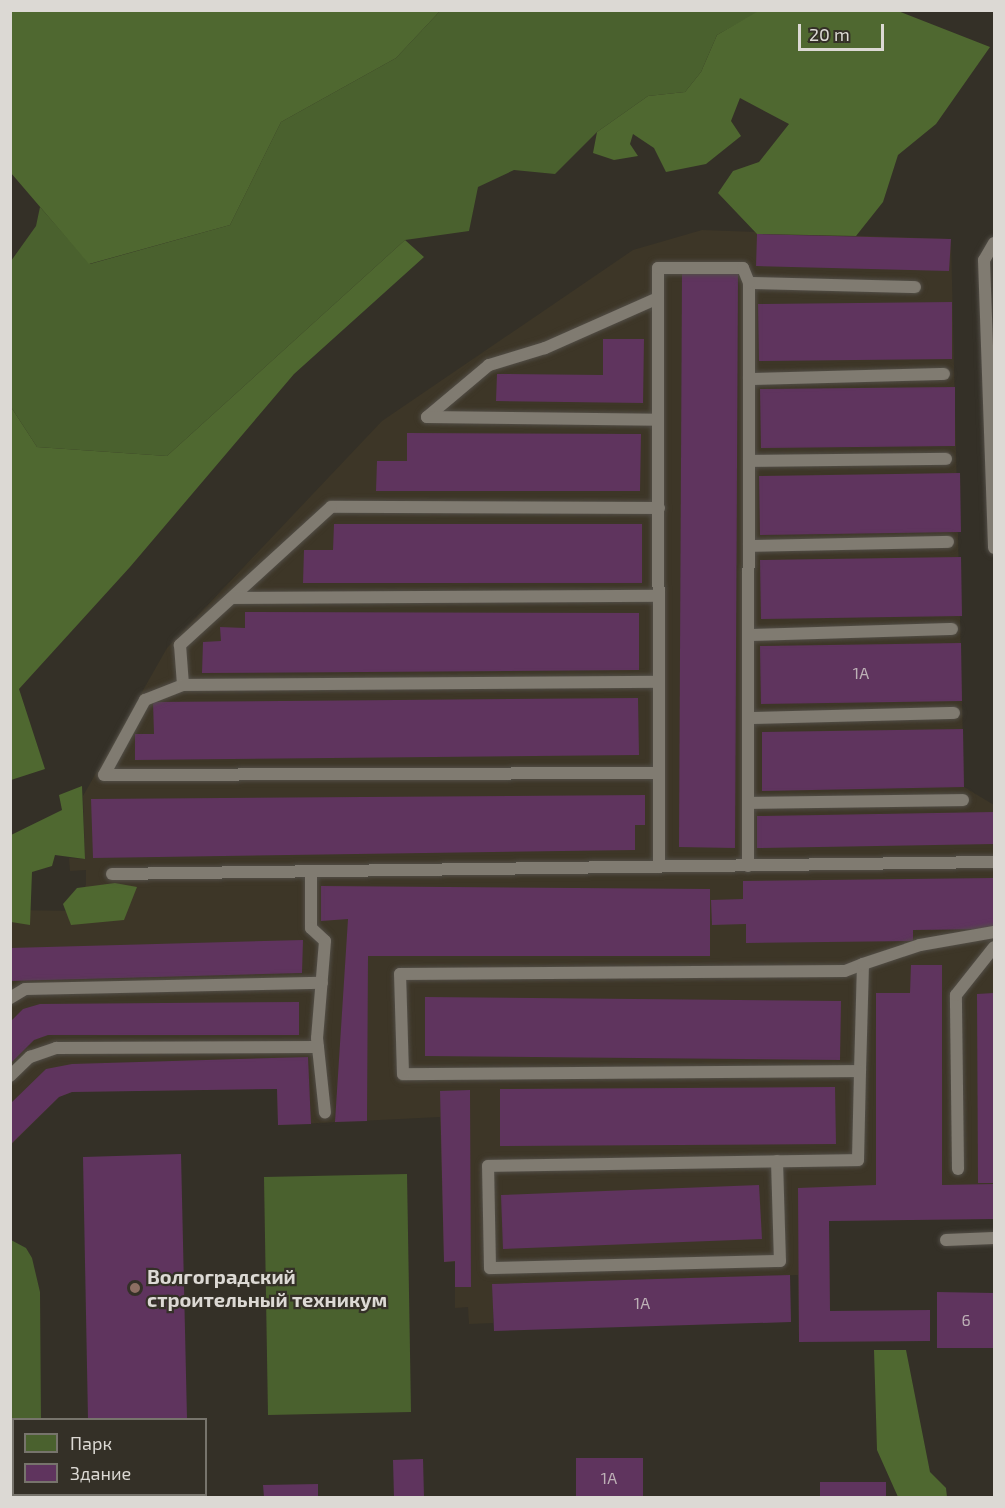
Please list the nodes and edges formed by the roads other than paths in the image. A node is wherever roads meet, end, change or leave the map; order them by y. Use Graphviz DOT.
graph roads {
  1 [pos="994,243"];
  2 [pos="749,282"];
  3 [pos="915,287"];
  4 [pos="658,298"];
  5 [pos="944,374"];
  6 [pos="749,379"];
  7 [pos="658,420"];
  8 [pos="946,459"];
  9 [pos="749,461"];
  10 [pos="659,508"];
  11 [pos="948,542"];
  12 [pos="749,546"];
  13 [pos="994,548"];
  14 [pos="659,596"];
  15 [pos="232,598"];
  16 [pos="952,629"];
  17 [pos="748,634"];
  18 [pos="659,682"];
  19 [pos="183,685"];
  20 [pos="954,713"];
  21 [pos="749,718"];
  22 [pos="659,772"];
  23 [pos="963,800"];
  24 [pos="749,803"];
  25 [pos="994,862"];
  26 [pos="748,866"];
  27 [pos="659,867"];
  28 [pos="311,872"];
  29 [pos="112,874"];
  30 [pos="994,932"];
  31 [pos="994,947"];
  32 [pos="863,964"];
  33 [pos="322,983"];
  34 [pos="10,998"];
  35 [pos="318,1047"];
  36 [pos="860,1071"];
  37 [pos="10,1076"];
  38 [pos="325,1113"];
  39 [pos="777,1161"];
  40 [pos="958,1169"];
  41 [pos="994,1238"];
  42 [pos="946,1240"];
  1 -- 13 [label="lane"];
  2 -- 3 [label="lane"];
  2 -- 4 [label="lane"];
  2 -- 6 [label="lane"];
  4 -- 7 [label="lane"];
  4 -- 7 [label="lane"];
  5 -- 6 [label="lane"];
  6 -- 9 [label="lane"];
  7 -- 10 [label="lane"];
  8 -- 9 [label="lane"];
  9 -- 12 [label="lane"];
  10 -- 14 [label="lane"];
  10 -- 15 [label="lane"];
  11 -- 12 [label="lane"];
  12 -- 17 [label="lane"];
  14 -- 15 [label="lane"];
  14 -- 18 [label="lane"];
  15 -- 19 [label="lane"];
  16 -- 17 [label="lane"];
  17 -- 21 [label="lane"];
  18 -- 19 [label="lane"];
  18 -- 22 [label="lane"];
  19 -- 22 [label="lane"];
  20 -- 21 [label="lane"];
  21 -- 24 [label="lane"];
  22 -- 27 [label="lane"];
  23 -- 24 [label="lane"];
  24 -- 26 [label="lane"];
  25 -- 26 [label="lane"];
  26 -- 27 [label="lane"];
  27 -- 28 [label="lane"];
  28 -- 29 [label="lane"];
  28 -- 33 [label="lane"];
  30 -- 32 [label="lane"];
  31 -- 40 [label="lane"];
  32 -- 36 [label="lane"];
  32 -- 36 [label="lane"];
  33 -- 34 [label="lane"];
  33 -- 35 [label="lane"];
  35 -- 37 [label="lane"];
  35 -- 38 [label="lane"];
  36 -- 39 [label="lane"];
  39 -- 39 [label="lane"];
  41 -- 42 [label="lane"];
}
